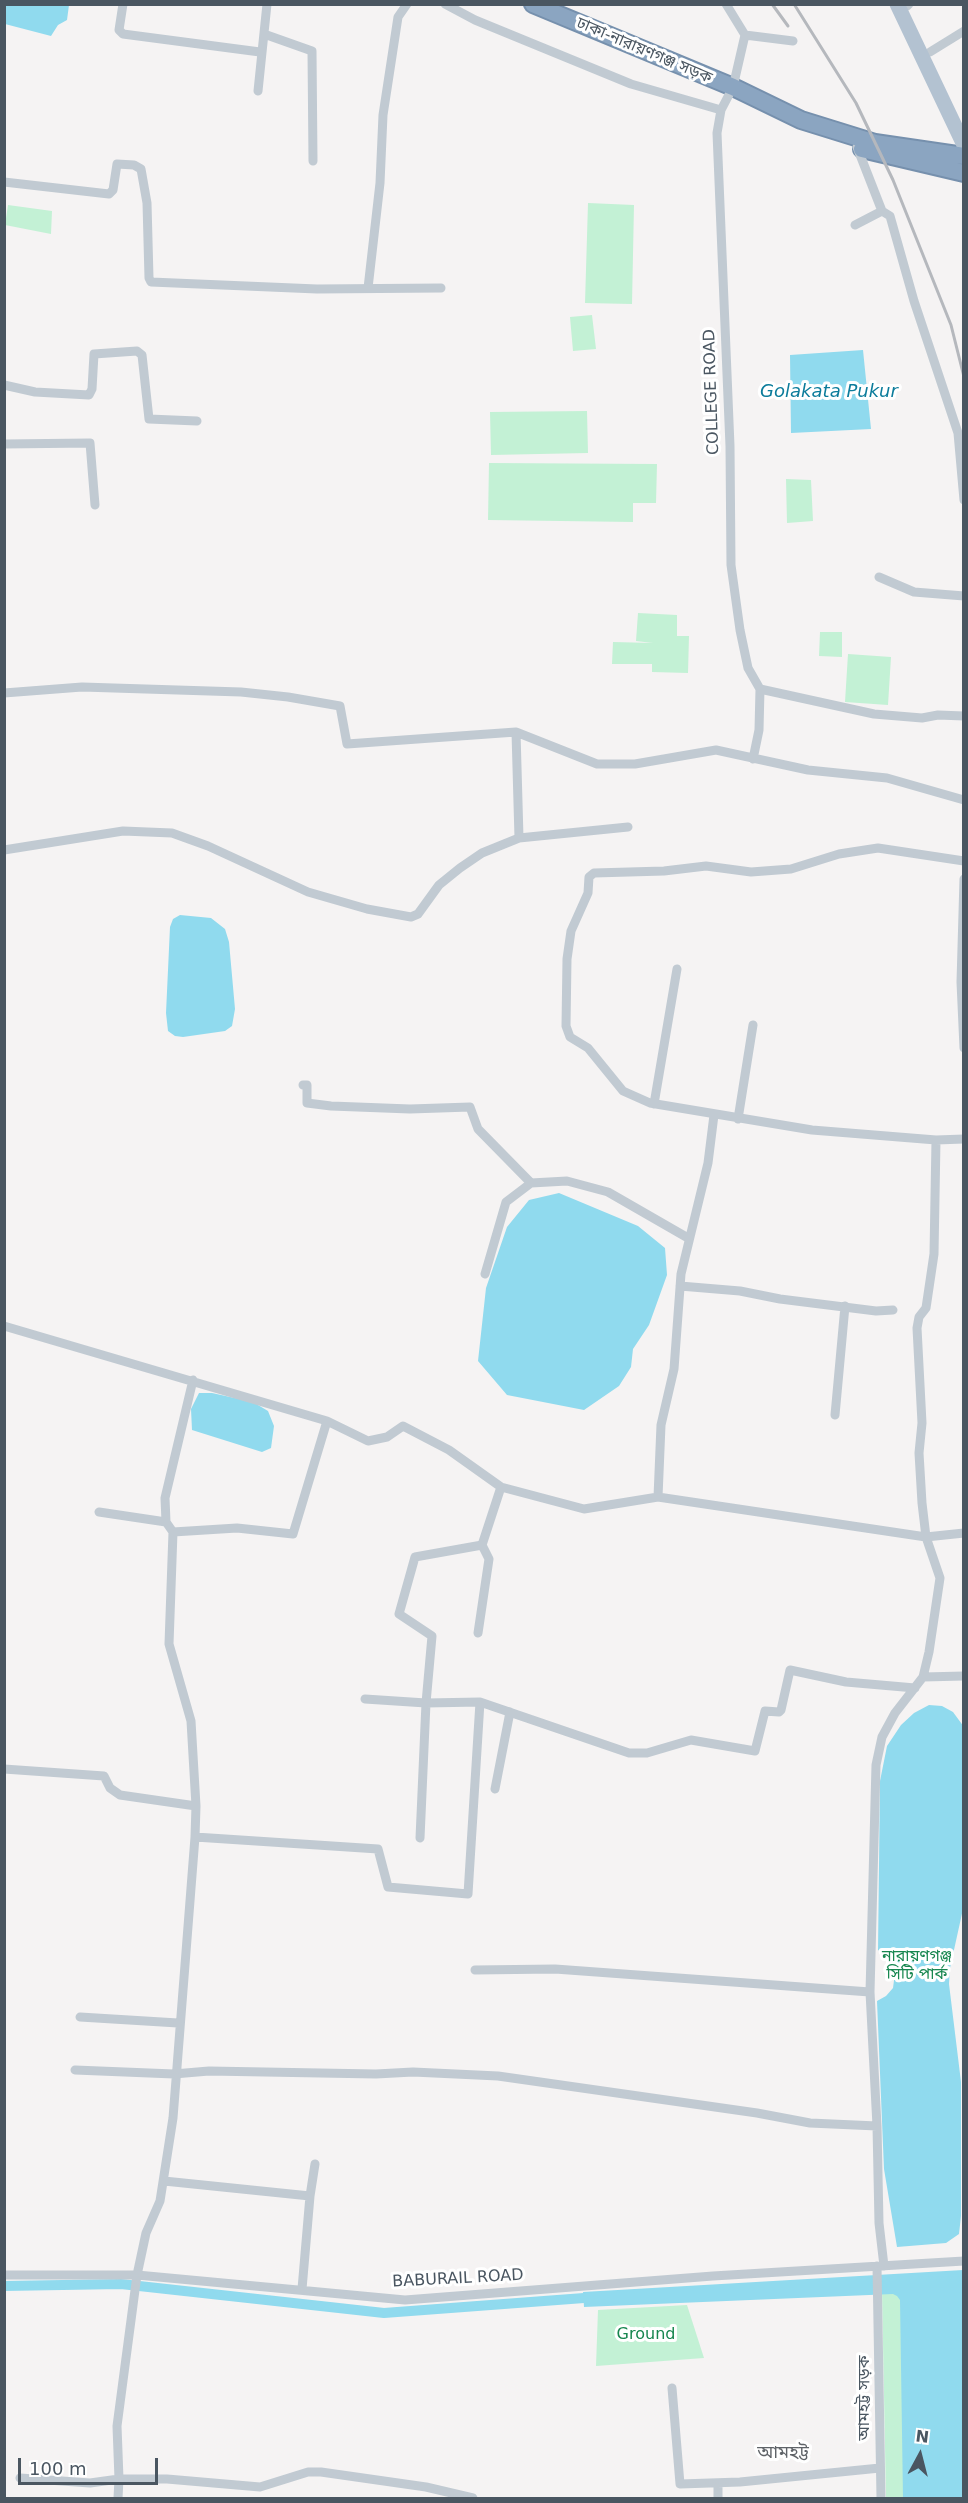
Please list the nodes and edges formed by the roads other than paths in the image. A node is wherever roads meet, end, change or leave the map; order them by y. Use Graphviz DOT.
graph roads {
  1 [pos="123,4"];
  2 [pos="267,4"];
  3 [pos="407,4"];
  4 [pos="445,4"];
  5 [pos="533,4"];
  6 [pos="726,4"];
  7 [pos="905,5"];
  8 [pos="963,31"];
  9 [pos="264,34"];
  10 [pos="745,35"];
  11 [pos="793,40"];
  12 [pos="260,52"];
  13 [pos="930,52"];
  14 [pos="728,88"];
  15 [pos="258,91"];
  16 [pos="720,110"];
  17 [pos="963,123"];
  18 [pos="963,145"];
  19 [pos="857,147"];
  20 [pos="963,156"];
  21 [pos="313,161"];
  22 [pos="963,173"];
  23 [pos="4,182"];
  24 [pos="882,211"];
  25 [pos="855,225"];
  26 [pos="368,288"];
  27 [pos="441,288"];
  28 [pos="4,385"];
  29 [pos="197,421"];
  30 [pos="4,444"];
  31 [pos="963,500"];
  32 [pos="95,505"];
  33 [pos="879,577"];
  34 [pos="963,596"];
  35 [pos="760,689"];
  36 [pos="4,693"];
  37 [pos="963,716"];
  38 [pos="516,732"];
  39 [pos="753,759"];
  40 [pos="963,800"];
  41 [pos="628,826"];
  42 [pos="519,838"];
  43 [pos="4,850"];
  44 [pos="963,861"];
  45 [pos="963,879"];
  46 [pos="677,969"];
  47 [pos="753,1025"];
  48 [pos="963,1048"];
  49 [pos="303,1085"];
  50 [pos="654,1104"];
  51 [pos="714,1115"];
  52 [pos="738,1119"];
  53 [pos="963,1139"];
  54 [pos="936,1140"];
  55 [pos="531,1183"];
  56 [pos="688,1238"];
  57 [pos="485,1274"];
  58 [pos="680,1286"];
  59 [pos="845,1306"];
  60 [pos="893,1310"];
  61 [pos="4,1326"];
  62 [pos="193,1380"];
  63 [pos="835,1414"];
  64 [pos="327,1421"];
  65 [pos="501,1487"];
  66 [pos="658,1497"];
  67 [pos="99,1512"];
  68 [pos="166,1522"];
  69 [pos="173,1532"];
  70 [pos="963,1533"];
  71 [pos="926,1537"];
  72 [pos="482,1545"];
  73 [pos="478,1633"];
  74 [pos="963,1676"];
  75 [pos="923,1677"];
  76 [pos="915,1688"];
  77 [pos="365,1699"];
  78 [pos="480,1702"];
  79 [pos="426,1703"];
  80 [pos="510,1712"];
  81 [pos="4,1769"];
  82 [pos="495,1789"];
  83 [pos="196,1806"];
  84 [pos="195,1838"];
  85 [pos="420,1838"];
  86 [pos="475,1970"];
  87 [pos="870,1992"];
  88 [pos="80,2017"];
  89 [pos="178,2023"];
  90 [pos="75,2070"];
  91 [pos="174,2074"];
  92 [pos="878,2126"];
  93 [pos="315,2164"];
  94 [pos="164,2181"];
  95 [pos="309,2196"];
  96 [pos="963,2261"];
  97 [pos="880,2268"];
  98 [pos="4,2275"];
  99 [pos="137,2275"];
  100 [pos="302,2289"];
  101 [pos="672,2388"];
  102 [pos="880,2468"];
  103 [pos="20,2478"];
  104 [pos="119,2479"];
  105 [pos="718,2483"];
  106 [pos="118,2499"];
  107 [pos="473,2499"];
  108 [pos="718,2499"];
  109 [pos="881,2499"];
  1 -- 12 [label="street"];
  2 -- 9 [label="street"];
  3 -- 26 [label="street"];
  4 -- 16 [label="street"];
  5 -- 14 [label="highway, ঢাকা-নারায়ণগঞ্জ সড়ক"];
  6 -- 10 [label="street"];
  7 -- 13 [label="main road"];
  7 -- 18 [label="main road"];
  8 -- 13 [label="street"];
  9 -- 12 [label="street"];
  9 -- 21 [label="street"];
  10 -- 11 [label="street"];
  10 -- 14 [label="street, COLLEGE ROAD"];
  12 -- 15 [label="street"];
  13 -- 17 [label="main road"];
  14 -- 16 [label="street, COLLEGE ROAD"];
  14 -- 19 [label="highway, ঢাকা-নারায়ণগঞ্জ সড়ক"];
  14 -- 20 [label="highway, ঢাকা-নারায়ণগঞ্জ সড়ক"];
  16 -- 35 [label="street, COLLEGE ROAD"];
  19 -- 22 [label="highway, ঢাকা-নারায়ণগঞ্জ সড়ক"];
  19 -- 24 [label="street"];
  23 -- 26 [label="street"];
  24 -- 25 [label="street"];
  24 -- 31 [label="street"];
  26 -- 27 [label="street"];
  28 -- 29 [label="street"];
  30 -- 32 [label="street"];
  33 -- 34 [label="street"];
  35 -- 37 [label="street"];
  35 -- 39 [label="street"];
  36 -- 38 [label="street"];
  38 -- 39 [label="street"];
  38 -- 42 [label="street"];
  39 -- 40 [label="street"];
  41 -- 42 [label="street"];
  42 -- 43 [label="street"];
  44 -- 50 [label="street"];
  45 -- 48 [label="street"];
  46 -- 50 [label="street"];
  47 -- 52 [label="street"];
  49 -- 55 [label="street"];
  50 -- 51 [label="street"];
  51 -- 52 [label="street"];
  51 -- 56 [label="street"];
  52 -- 54 [label="street"];
  53 -- 54 [label="street"];
  54 -- 71 [label="street"];
  55 -- 56 [label="street"];
  55 -- 57 [label="street"];
  56 -- 58 [label="street"];
  58 -- 59 [label="street"];
  58 -- 66 [label="street"];
  59 -- 60 [label="street"];
  59 -- 63 [label="street"];
  61 -- 62 [label="street"];
  62 -- 64 [label="street"];
  62 -- 68 [label="street"];
  64 -- 65 [label="street"];
  64 -- 69 [label="street"];
  65 -- 66 [label="street"];
  65 -- 72 [label="street"];
  66 -- 71 [label="street"];
  67 -- 68 [label="street"];
  68 -- 69 [label="street"];
  69 -- 83 [label="street"];
  70 -- 71 [label="street"];
  71 -- 75 [label="street"];
  72 -- 73 [label="street"];
  72 -- 79 [label="street"];
  74 -- 75 [label="street"];
  75 -- 76 [label="street, আমহট্ট সড়ক"];
  76 -- 80 [label="street"];
  76 -- 87 [label="street, আমহট্ট সড়ক"];
  77 -- 79 [label="street"];
  78 -- 79 [label="street"];
  78 -- 80 [label="street"];
  78 -- 84 [label="street"];
  79 -- 85 [label="street"];
  80 -- 82 [label="street"];
  81 -- 83 [label="street"];
  83 -- 84 [label="street"];
  84 -- 89 [label="street"];
  86 -- 87 [label="street"];
  87 -- 92 [label="street, আমহট্ট সড়ক"];
  88 -- 89 [label="street"];
  89 -- 91 [label="street"];
  90 -- 91 [label="street"];
  91 -- 92 [label="street"];
  91 -- 94 [label="street"];
  92 -- 97 [label="street, আমহট্ট সড়ক"];
  93 -- 95 [label="street"];
  94 -- 95 [label="street"];
  94 -- 99 [label="street"];
  95 -- 100 [label="street"];
  96 -- 97 [label="street, BABURAIL ROAD"];
  97 -- 100 [label="street, BABURAIL ROAD"];
  97 -- 102 [label="street, আমহট্ট সড়ক"];
  98 -- 99 [label="street, BABURAIL ROAD"];
  99 -- 100 [label="street, BABURAIL ROAD"];
  99 -- 104 [label="street"];
  101 -- 105 [label="street"];
  102 -- 105 [label="street"];
  102 -- 109 [label="street, আমহট্ট সড়ক"];
  103 -- 104 [label="street"];
  104 -- 106 [label="street"];
  104 -- 107 [label="street"];
  105 -- 108 [label="street"];
}
